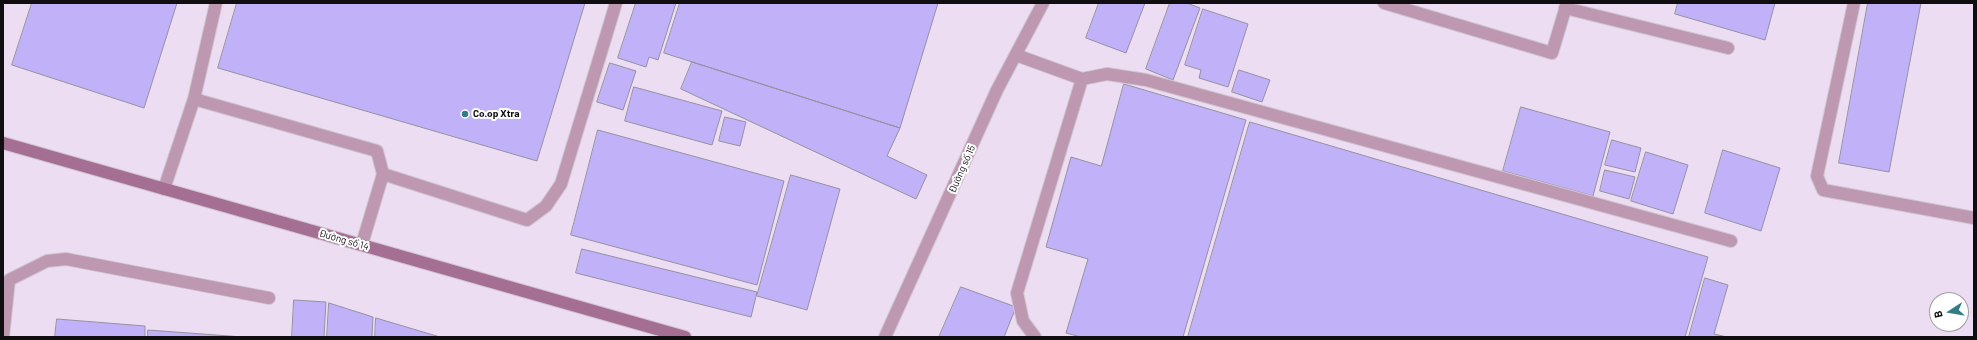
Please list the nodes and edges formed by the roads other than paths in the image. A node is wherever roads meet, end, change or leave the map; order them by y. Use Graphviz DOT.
graph roads {
  1 [pos="216,3"];
  2 [pos="616,3"];
  3 [pos="1043,3"];
  4 [pos="1384,3"];
  5 [pos="1854,3"];
  6 [pos="1566,6"];
  7 [pos="1728,48"];
  8 [pos="1016,55"];
  9 [pos="1082,79"];
  10 [pos="194,99"];
  11 [pos="3,143"];
  12 [pos="383,174"];
  13 [pos="164,189"];
  14 [pos="1974,218"];
  15 [pos="1731,241"];
  16 [pos="362,244"];
  17 [pos="269,298"];
  18 [pos="662,333"];
  19 [pos="3,337"];
  20 [pos="685,337"];
  21 [pos="886,337"];
  22 [pos="1035,337"];
  1 -- 10 [label="street"];
  2 -- 12 [label="street"];
  3 -- 8 [label="street, Đường số 15"];
  4 -- 6 [label="street"];
  5 -- 14 [label="street"];
  6 -- 7 [label="street"];
  8 -- 9 [label="street"];
  8 -- 21 [label="street, Đường số 15"];
  9 -- 15 [label="street"];
  9 -- 22 [label="street"];
  10 -- 12 [label="street"];
  10 -- 13 [label="street"];
  11 -- 13 [label="street, Đường số 14"];
  12 -- 16 [label="street"];
  13 -- 16 [label="street, Đường số 14"];
  16 -- 18 [label="street, Đường số 14"];
  17 -- 19 [label="street"];
  18 -- 20 [label="street, Đường số 14"];
}
